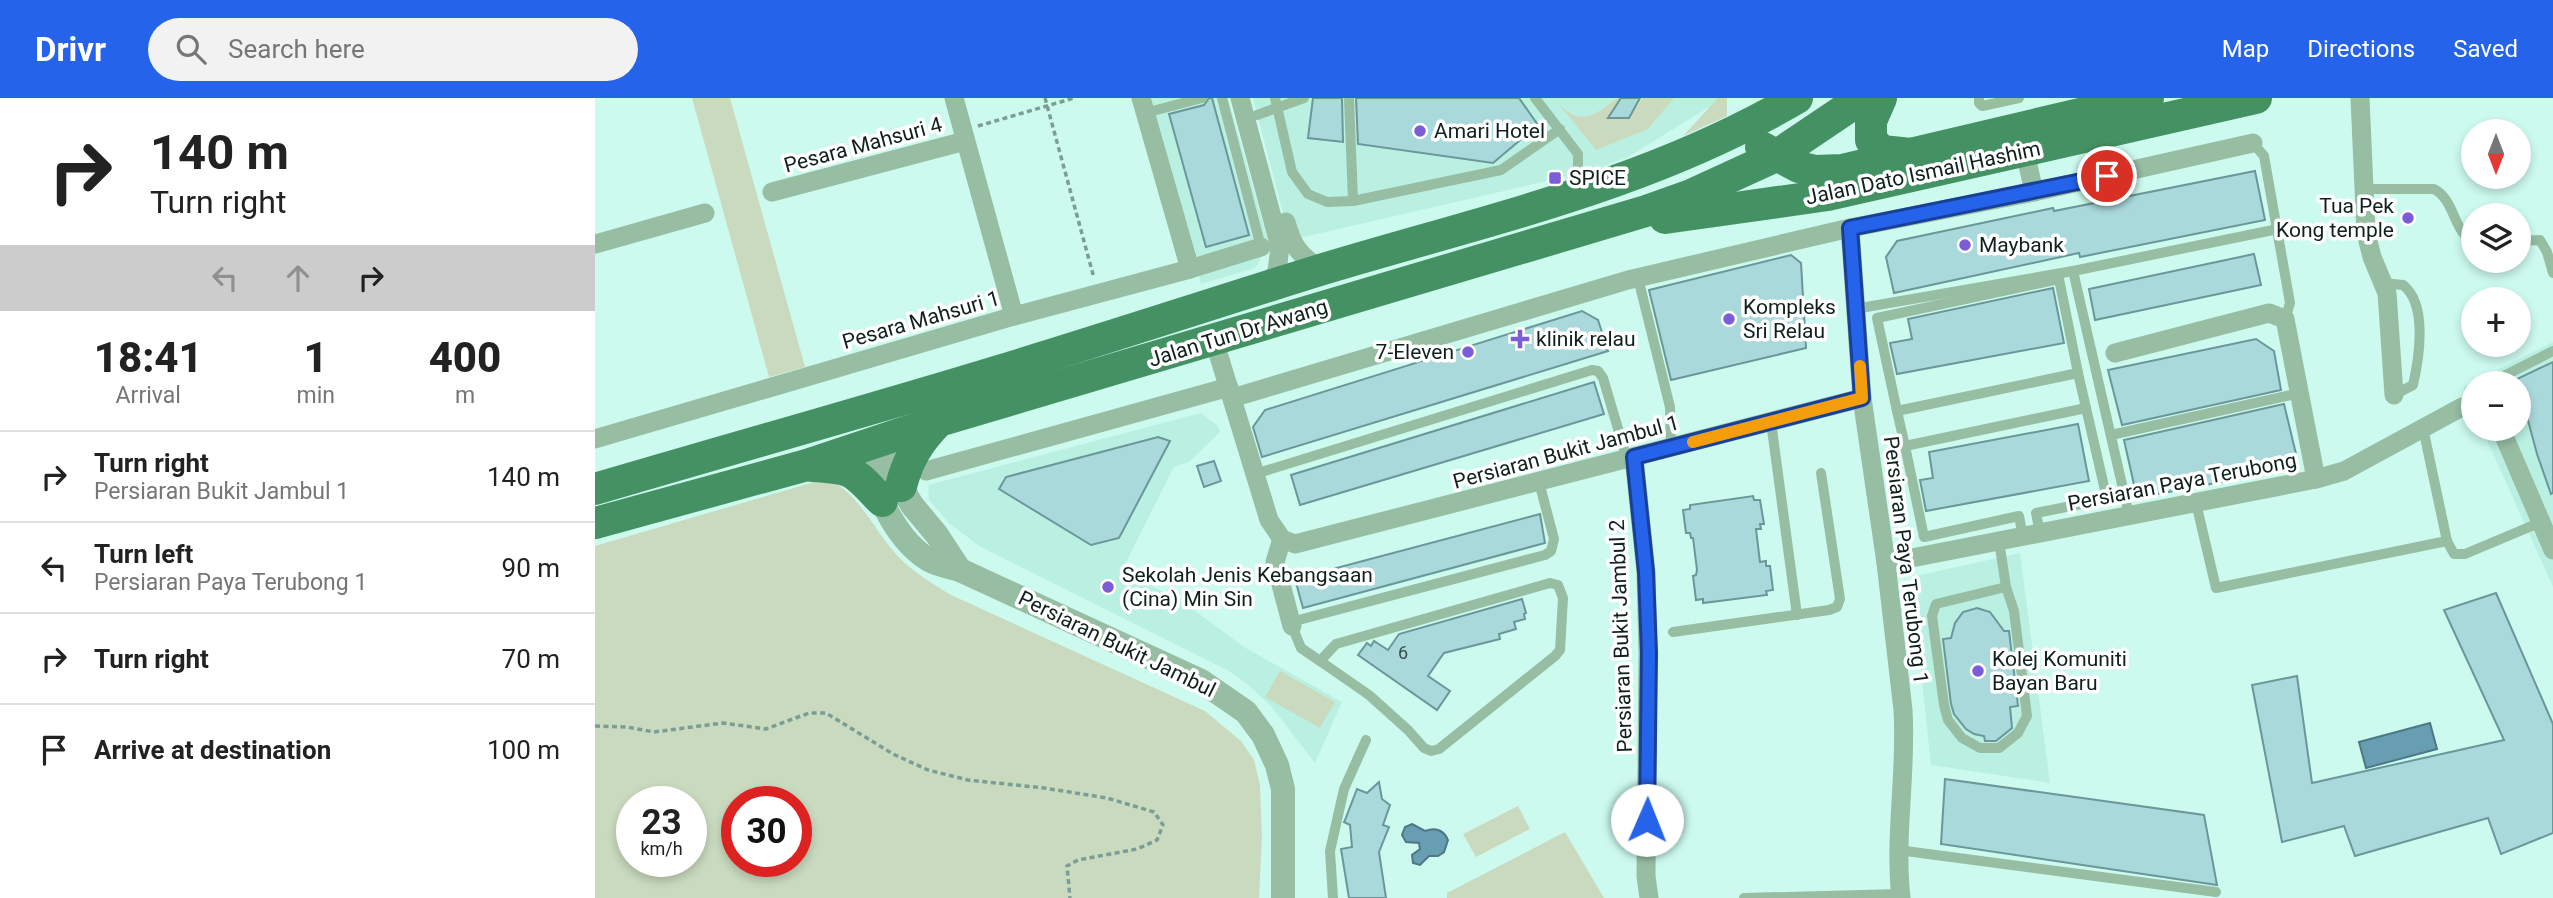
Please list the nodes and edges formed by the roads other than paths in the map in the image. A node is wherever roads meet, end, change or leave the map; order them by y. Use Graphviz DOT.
graph roads {
  1 [pos="954,98"];
  2 [pos="1202,98"];
  3 [pos="1222,98"];
  4 [pos="1240,98"];
  5 [pos="1304,98"];
  6 [pos="1349,98"];
  7 [pos="1535,98"];
  8 [pos="1797,98"];
  9 [pos="1862,98"];
  10 [pos="1881,98"];
  11 [pos="1979,98"];
  12 [pos="2019,98"];
  13 [pos="2148,98"];
  14 [pos="2256,98"];
  15 [pos="2360,98"];
  16 [pos="1277,103"];
  17 [pos="1143,105"];
  18 [pos="1255,107"];
  19 [pos="1560,129"];
  20 [pos="964,136"];
  21 [pos="2253,143"];
  22 [pos="2025,152"];
  23 [pos="1917,153"];
  24 [pos="1776,156"];
  25 [pos="2366,189"];
  26 [pos="772,192"];
  27 [pos="2034,192"];
  28 [pos="1353,201"];
  29 [pos="1561,201"];
  30 [pos="705,213"];
  31 [pos="1587,228"];
  32 [pos="1850,228"];
  33 [pos="2278,229"];
  34 [pos="2461,231"];
  35 [pos="2531,240"];
  36 [pos="1421,242"];
  37 [pos="595,244"];
  38 [pos="1277,245"];
  39 [pos="1190,269"];
  40 [pos="1321,270"];
  41 [pos="2073,271"];
  42 [pos="2553,273"];
  43 [pos="1638,278"];
  44 [pos="2383,283"];
  45 [pos="1268,287"];
  46 [pos="1856,309"];
  47 [pos="1014,316"];
  48 [pos="2285,319"];
  49 [pos="1215,340"];
  50 [pos="2553,351"];
  51 [pos="2115,353"];
  52 [pos="2514,371"];
  53 [pos="2078,373"];
  54 [pos="1230,392"];
  55 [pos="2301,393"];
  56 [pos="2394,395"];
  57 [pos="1862,398"];
  58 [pos="891,403"];
  59 [pos="2086,408"];
  60 [pos="2461,408"];
  61 [pos="1897,411"];
  62 [pos="939,421"];
  63 [pos="1771,422"];
  64 [pos="815,425"];
  65 [pos="2423,428"];
  66 [pos="2111,435"];
  67 [pos="864,438"];
  68 [pos="595,439"];
  69 [pos="2506,441"];
  70 [pos="1905,446"];
  71 [pos="1671,448"];
  72 [pos="1630,458"];
  73 [pos="807,465"];
  74 [pos="1821,473"];
  75 [pos="1255,474"];
  76 [pos="2316,480"];
  77 [pos="1539,482"];
  78 [pos="903,486"];
  79 [pos="595,489"];
  80 [pos="2196,503"];
  81 [pos="2129,515"];
  82 [pos="2541,522"];
  83 [pos="595,523"];
  84 [pos="2032,535"];
  85 [pos="1282,539"];
  86 [pos="1999,541"];
  87 [pos="2447,541"];
  88 [pos="2553,550"];
  89 [pos="1886,564"];
  90 [pos="2006,587"];
  91 [pos="1797,615"];
  92 [pos="1291,624"];
  93 [pos="1673,632"];
  94 [pos="1320,662"];
  95 [pos="1366,740"];
  96 [pos="1898,850"];
  97 [pos="2215,892"];
  98 [pos="1900,896"];
  99 [pos="1283,898"];
  100 [pos="1332,898"];
  101 [pos="1649,898"];
  102 [pos="1744,898"];
  1 -- 20 [label="street, Pesara Mahsuri 4"];
  2 -- 17 [label="lane"];
  3 -- 38 [label="lane"];
  4 -- 38 [label="street"];
  5 -- 16 [label="lane"];
  6 -- 28 [label="lane"];
  7 -- 19 [label="lane"];
  8 -- 29 [label="main road, Jalan Tun Dr Awang"];
  9 -- 24 [label="main road, Jalan Tun Dr Awang"];
  10 -- 23 [label="main road"];
  11 -- 12 [label="lane"];
  13 -- 23 [label="main road, Jalan Dato Ismail Hashim"];
  14 -- 22 [label="main road, Jalan Dato Ismail Hashim"];
  15 -- 25 [label="street"];
  16 -- 18 [label="lane"];
  16 -- 28 [label="lane"];
  17 -- 39 [label="street"];
  18 -- 38 [label="street"];
  19 -- 28 [label="lane"];
  19 -- 29 [label="lane"];
  20 -- 26 [label="street, Pesara Mahsuri 4"];
  20 -- 47 [label="street, Pesara Mahsuri 4"];
  21 -- 27 [label="street"];
  21 -- 33 [label="lane"];
  22 -- 27 [label="street"];
  22 -- 31 [label="main road, Jalan Dato Ismail Hashim"];
  23 -- 24 [label="main road, Jalan Dato Ismail Hashim"];
  24 -- 31 [label="main road, Jalan Tun Dr Awang"];
  24 -- 36 [label="main road, Jalan Dato Ismail Hashim"];
  25 -- 34 [label="lane"];
  25 -- 44 [label="street"];
  27 -- 32 [label="street"];
  29 -- 36 [label="main road, Jalan Tun Dr Awang"];
  30 -- 37 [label="street"];
  31 -- 49 [label="main road, Jalan Tun Dr Awang"];
  32 -- 43 [label="street"];
  32 -- 46 [label="street, Persiaran Paya Terubong 1"];
  33 -- 41 [label="lane"];
  33 -- 48 [label="lane"];
  35 -- 42 [label="lane"];
  36 -- 40 [label="main road, Jalan Tun Dr Awang"];
  38 -- 39 [label="street, Pesara Mahsuri 1"];
  38 -- 40 [label="street"];
  38 -- 45 [label="street"];
  39 -- 47 [label="street, Pesara Mahsuri 1"];
  40 -- 45 [label="main road, Jalan Tun Dr Awang"];
  41 -- 46 [label="lane"];
  41 -- 66 [label="lane"];
  43 -- 54 [label="street"];
  43 -- 71 [label="lane"];
  44 -- 56 [label="street"];
  44 -- 56 [label="lane"];
  45 -- 58 [label="main road, Jalan Tun Dr Awang"];
  46 -- 57 [label="street, Persiaran Paya Terubong 1"];
  47 -- 68 [label="street, Pesara Mahsuri 1"];
  48 -- 51 [label="street"];
  48 -- 55 [label="street"];
  49 -- 54 [label="street"];
  49 -- 62 [label="main road, Jalan Tun Dr Awang"];
  50 -- 52 [label="lane"];
  53 -- 59 [label="lane"];
  53 -- 61 [label="lane"];
  53 -- 61 [label="lane"];
  54 -- 75 [label="street"];
  54 -- 78 [label="street"];
  55 -- 66 [label="lane"];
  55 -- 76 [label="street"];
  57 -- 63 [label="street, Persiaran Bukit Jambul 1"];
  57 -- 89 [label="street, Persiaran Paya Terubong 1"];
  58 -- 64 [label="main road, Jalan Tun Dr Awang"];
  58 -- 67 [label="main road"];
  59 -- 70 [label="lane"];
  59 -- 84 [label="lane"];
  60 -- 65 [label="street, Persiaran Paya Terubong"];
  61 -- 70 [label="lane"];
  62 -- 67 [label="main road, Jalan Tun Dr Awang"];
  62 -- 78 [label="main road"];
  63 -- 71 [label="street, Persiaran Bukit Jambul 1"];
  63 -- 91 [label="lane"];
  64 -- 67 [label="main road"];
  64 -- 79 [label="main road, Jalan Tun Dr Awang"];
  65 -- 76 [label="street, Persiaran Paya Terubong"];
  65 -- 87 [label="lane"];
  66 -- 81 [label="lane"];
  67 -- 73 [label="main road, Jalan Tun Dr Awang"];
  67 -- 78 [label="street, Persiaran Bukit Jambul"];
  69 -- 82 [label="street"];
  70 -- 84 [label="lane"];
  71 -- 72 [label="street, Persiaran Bukit Jambul 1"];
  72 -- 75 [label="lane"];
  72 -- 77 [label="street, Persiaran Bukit Jambul 1"];
  72 -- 101 [label="street, Persiaran Bukit Jambul 2"];
  73 -- 78 [label="main road"];
  73 -- 83 [label="main road, Jalan Tun Dr Awang"];
  74 -- 91 [label="lane"];
  75 -- 85 [label="street"];
  76 -- 80 [label="street, Persiaran Paya Terubong"];
  77 -- 85 [label="street, Persiaran Bukit Jambul 1"];
  77 -- 92 [label="lane"];
  78 -- 99 [label="street, Persiaran Bukit Jambul"];
  80 -- 81 [label="street, Persiaran Paya Terubong"];
  80 -- 87 [label="lane"];
  81 -- 84 [label="street, Persiaran Paya Terubong"];
  82 -- 87 [label="lane"];
  82 -- 88 [label="street"];
  84 -- 86 [label="street, Persiaran Paya Terubong"];
  85 -- 92 [label="street"];
  86 -- 89 [label="street, Persiaran Paya Terubong"];
  86 -- 90 [label="lane"];
  89 -- 96 [label="street, Persiaran Paya Terubong 1"];
  90 -- 90 [label="lane"];
  91 -- 93 [label="lane"];
  92 -- 94 [label="lane"];
  94 -- 94 [label="lane"];
  95 -- 100 [label="lane"];
  96 -- 97 [label="lane"];
  96 -- 98 [label="street, Persiaran Paya Terubong 1"];
  98 -- 102 [label="lane"];
}
